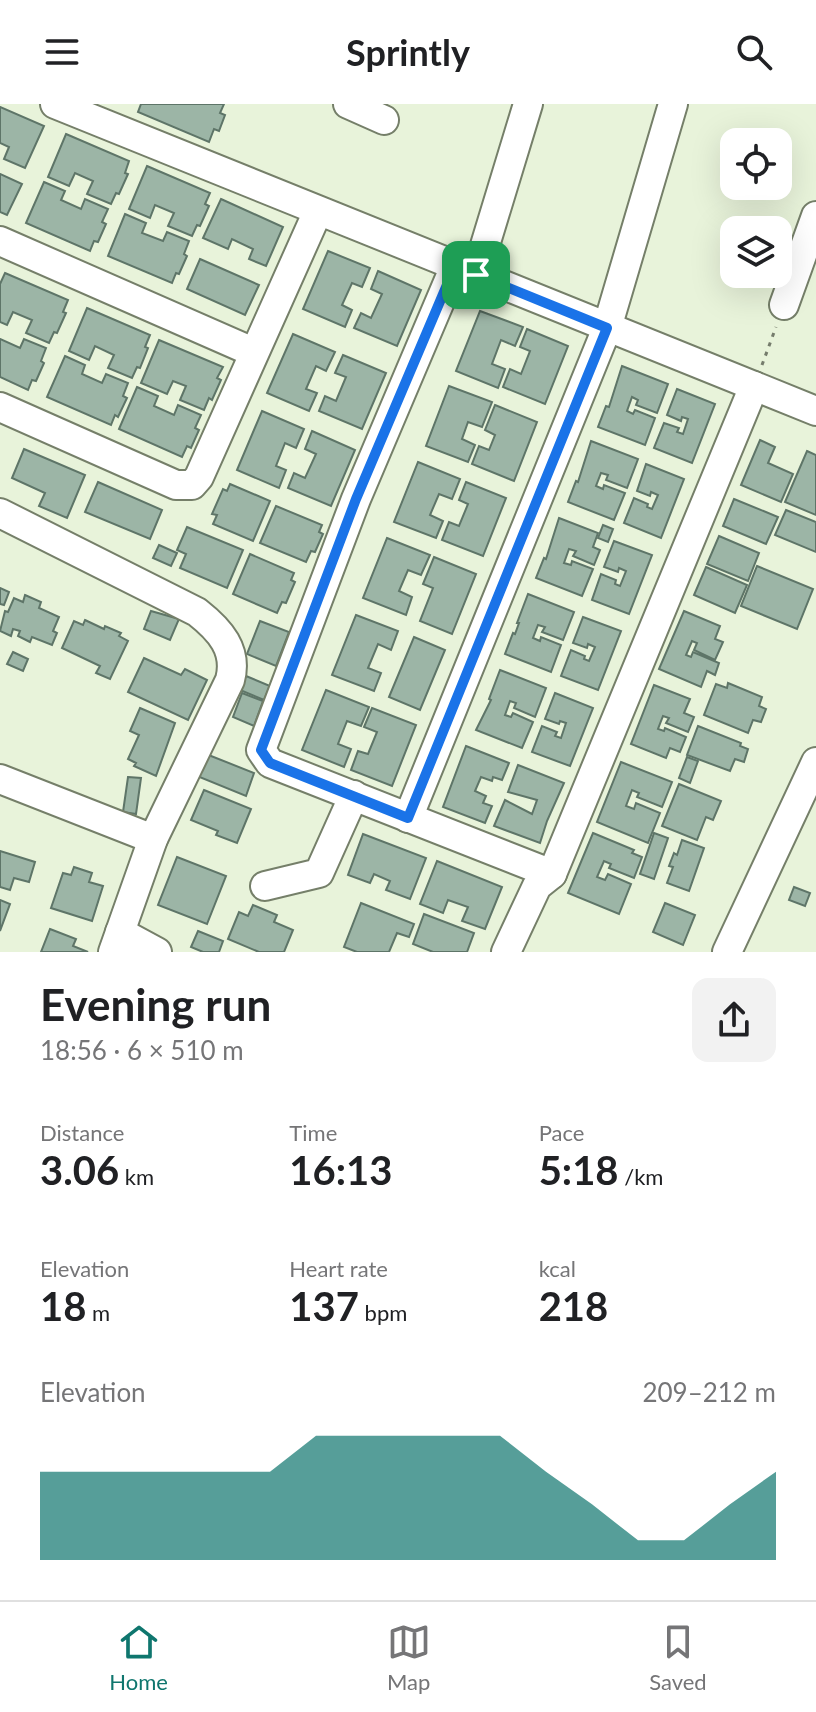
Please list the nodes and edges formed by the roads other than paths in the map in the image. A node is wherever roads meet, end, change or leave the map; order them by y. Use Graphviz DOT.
graph roads {
  1 [pos="55,104"];
  2 [pos="348,104"];
  3 [pos="528,104"];
  4 [pos="673,104"];
  5 [pos="384,120"];
  6 [pos="318,211"];
  7 [pos="816,216"];
  8 [pos="0,241"];
  9 [pos="466,270"];
  10 [pos="784,305"];
  11 [pos="607,328"];
  12 [pos="253,352"];
  13 [pos="754,386"];
  14 [pos="0,407"];
  15 [pos="816,411"];
  16 [pos="0,513"];
  17 [pos="816,762"];
  18 [pos="0,779"];
  19 [pos="354,795"];
  20 [pos="408,818"];
  21 [pos="153,839"];
  22 [pos="552,874"];
  23 [pos="265,886"];
  24 [pos="117,942"];
  25 [pos="157,952"];
  26 [pos="506,952"];
  27 [pos="727,952"];
  1 -- 6 [label="street"];
  2 -- 5 [label="street"];
  3 -- 9 [label="street"];
  4 -- 11 [label="street"];
  6 -- 9 [label="street"];
  6 -- 12 [label="street"];
  7 -- 10 [label="street"];
  8 -- 12 [label="street"];
  9 -- 11 [label="street"];
  9 -- 19 [label="street"];
  11 -- 13 [label="street"];
  11 -- 20 [label="street"];
  12 -- 14 [label="street"];
  13 -- 15 [label="street"];
  13 -- 22 [label="street"];
  16 -- 21 [label="street"];
  17 -- 27 [label="street"];
  18 -- 21 [label="street"];
  19 -- 20 [label="street"];
  19 -- 23 [label="street"];
  20 -- 22 [label="street"];
  21 -- 24 [label="street"];
  22 -- 26 [label="street"];
  24 -- 25 [label="street"];
}
